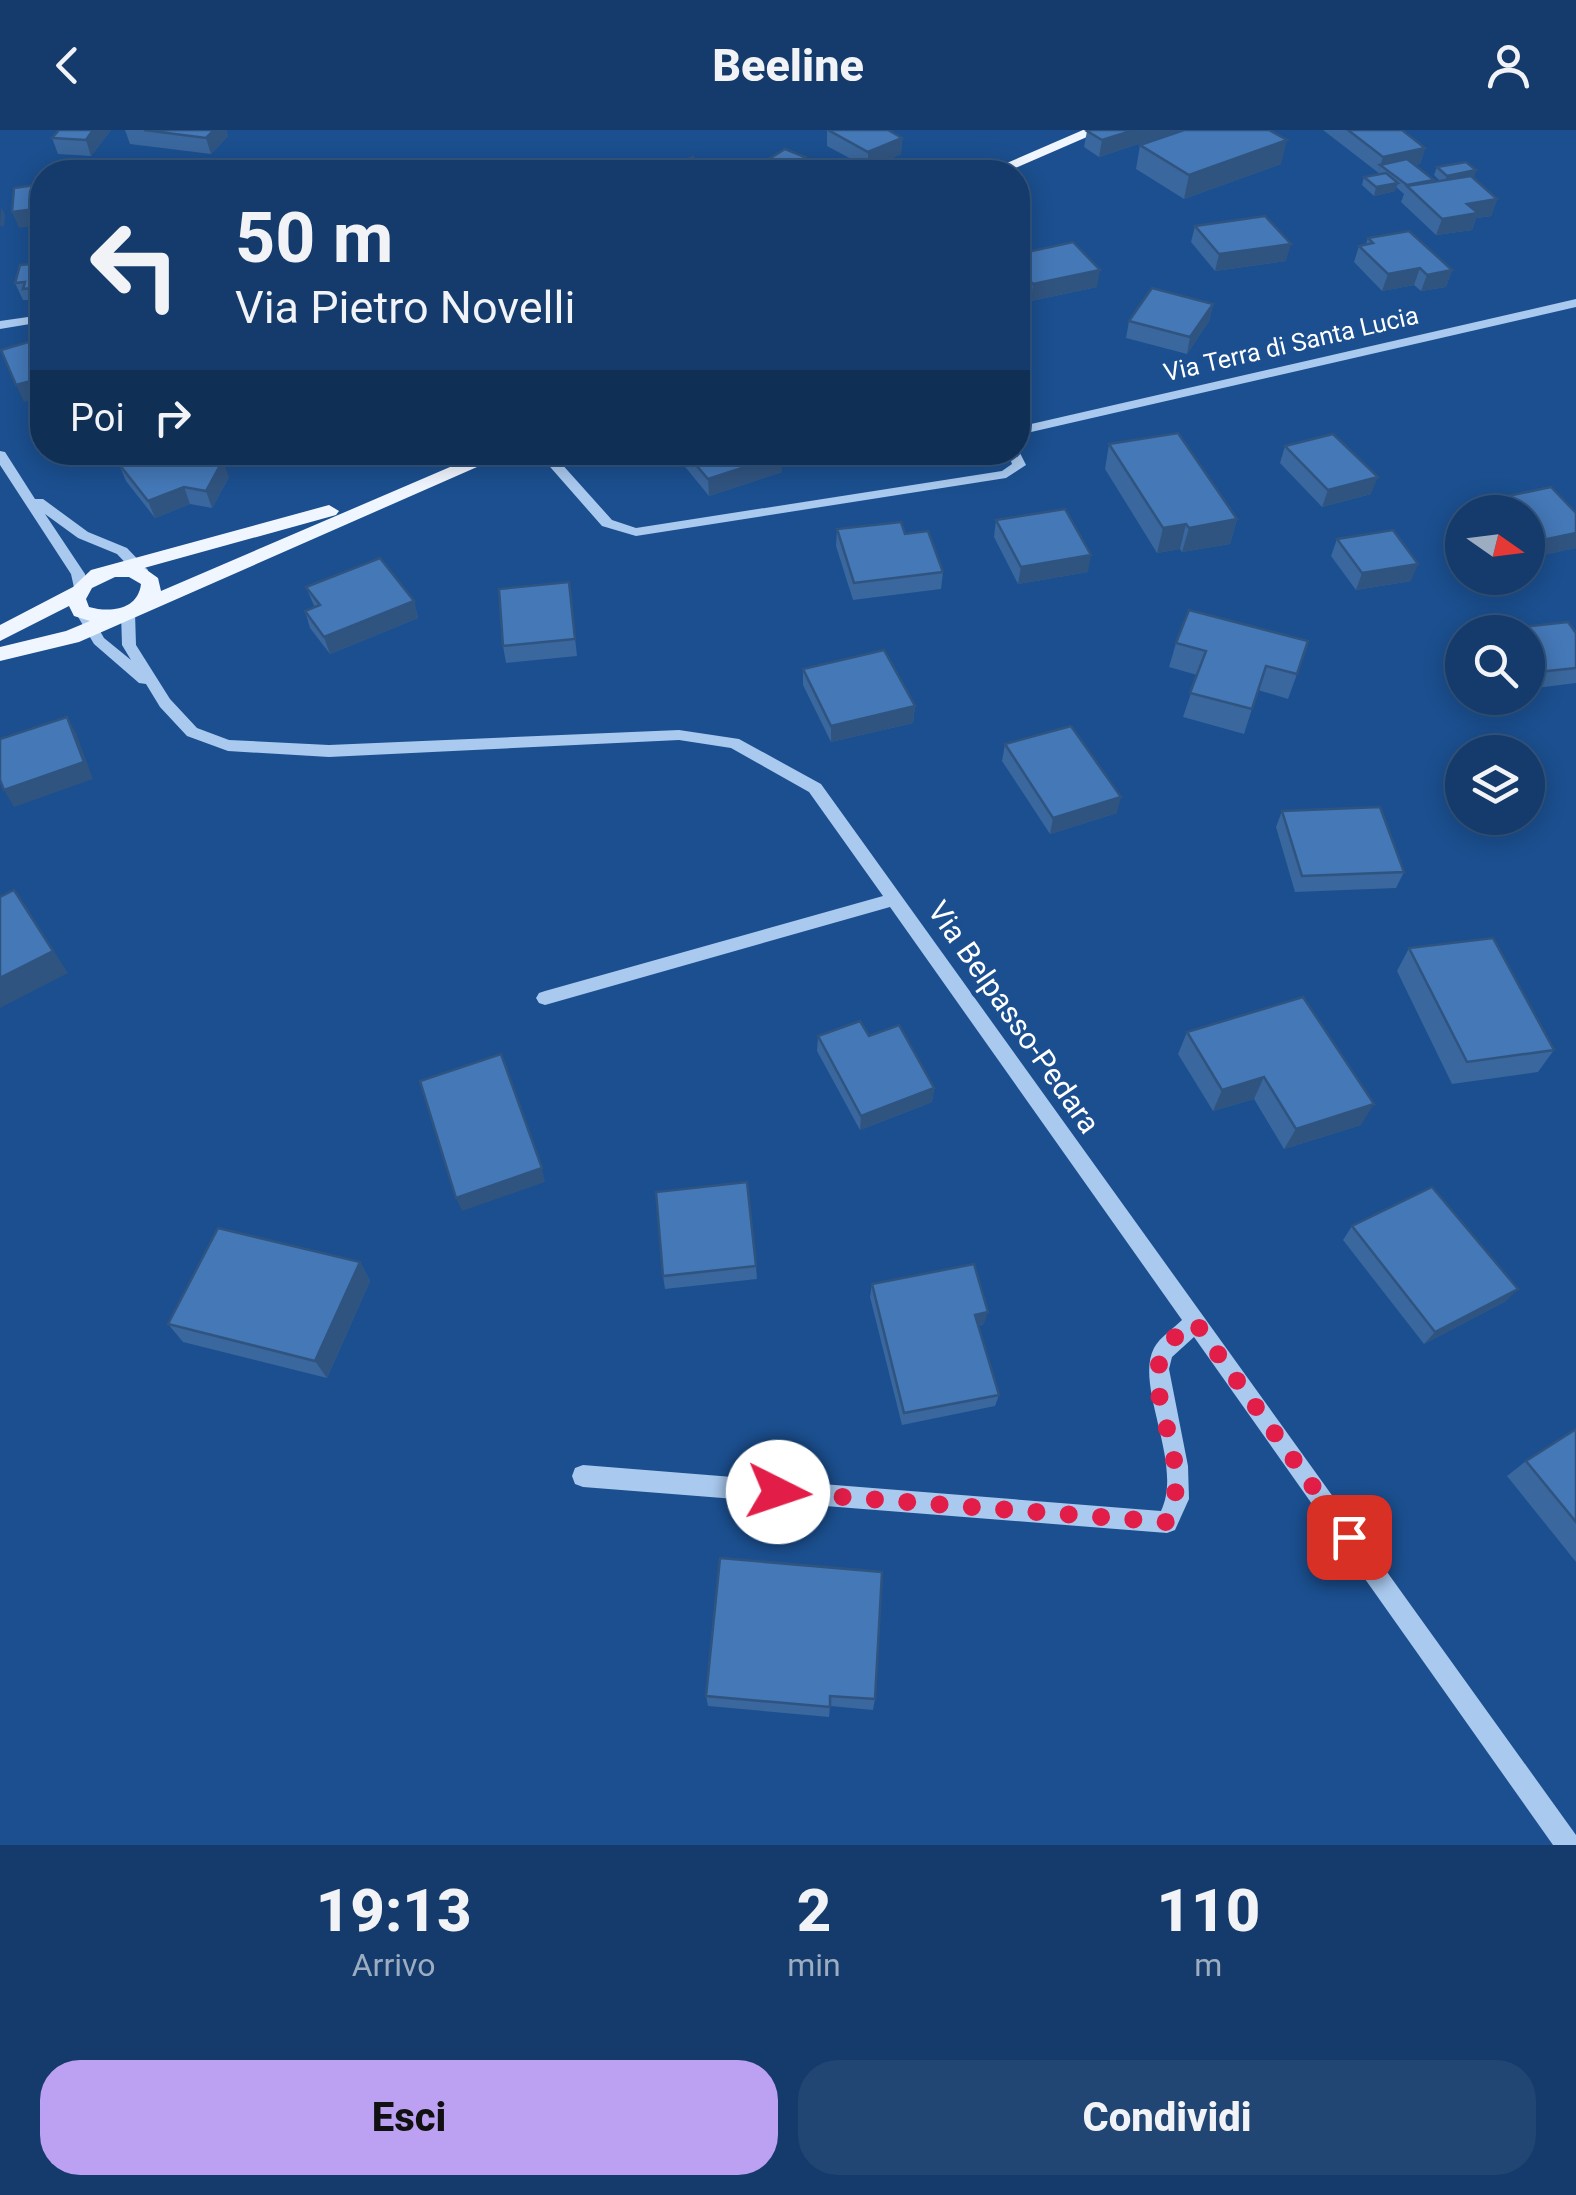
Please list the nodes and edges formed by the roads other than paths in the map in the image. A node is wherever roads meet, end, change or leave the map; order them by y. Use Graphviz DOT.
graph roads {
  1 [pos="1096,130"];
  2 [pos="1023,160"];
  3 [pos="1576,304"];
  4 [pos="30,321"];
  5 [pos="0,325"];
  6 [pos="1030,428"];
  7 [pos="0,454"];
  8 [pos="471,465"];
  9 [pos="556,465"];
  10 [pos="1019,465"];
  11 [pos="430,482"];
  12 [pos="30,496"];
  13 [pos="134,562"];
  14 [pos="128,613"];
  15 [pos="84,617"];
  16 [pos="0,634"];
  17 [pos="0,654"];
  18 [pos="156,689"];
  19 [pos="894,899"];
  20 [pos="545,998"];
  21 [pos="1195,1322"];
  22 [pos="583,1476"];
  23 [pos="1573,1845"];
  1 -- 2 [label="main road"];
  3 -- 6 [label="street, Via Terra di Santa Lucia"];
  4 -- 5 [label="street"];
  7 -- 12 [label="street"];
  8 -- 11 [label="main road"];
  9 -- 10 [label="street"];
  11 -- 13 [label="main road"];
  11 -- 14 [label="main road"];
  12 -- 13 [label="street"];
  12 -- 15 [label="street"];
  13 -- 14 [label="main road"];
  13 -- 15 [label="main road"];
  14 -- 15 [label="main road"];
  14 -- 18 [label="street"];
  15 -- 16 [label="main road"];
  15 -- 17 [label="main road"];
  15 -- 18 [label="street"];
  18 -- 19 [label="street, Via Belpasso-Pedara"];
  19 -- 20 [label="street"];
  19 -- 21 [label="street, Via Belpasso-Pedara"];
  21 -- 22 [label="street"];
  21 -- 23 [label="street, Via Belpasso-Pedara"];
}
